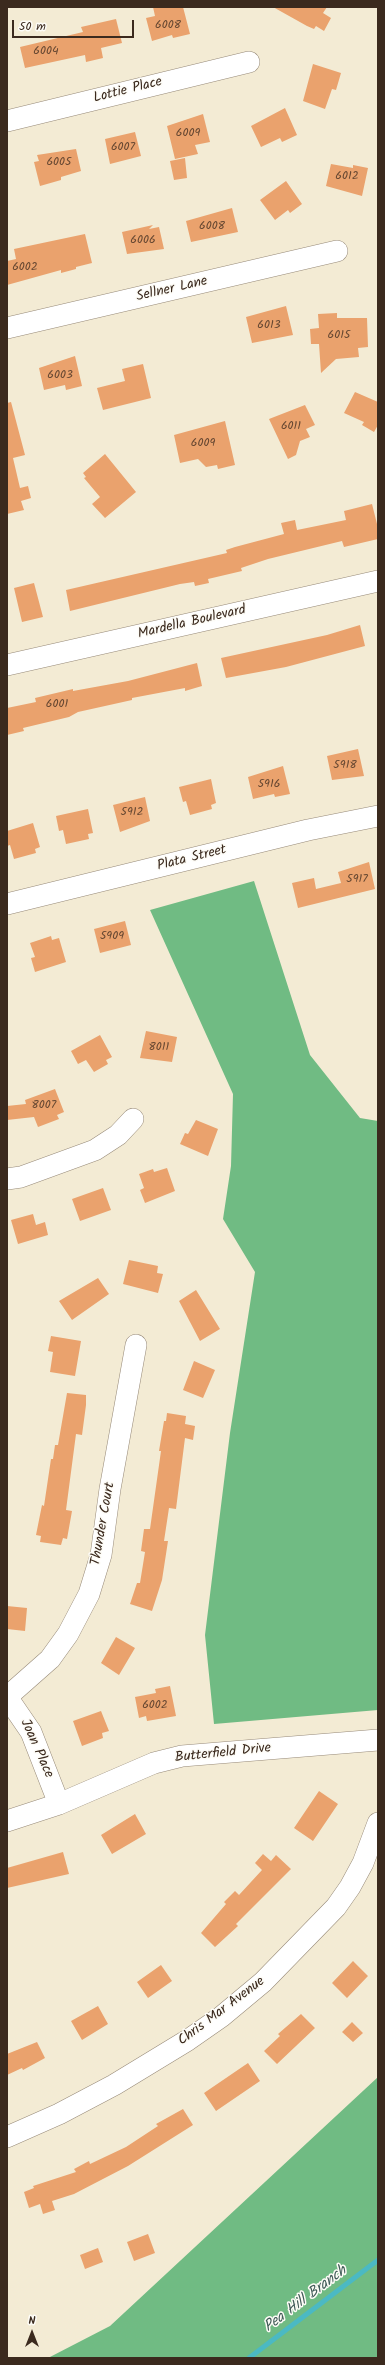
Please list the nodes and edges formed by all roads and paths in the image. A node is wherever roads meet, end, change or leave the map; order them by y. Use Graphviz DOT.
graph roads {
  1 [pos="249,62"];
  2 [pos="7,120"];
  3 [pos="337,251"];
  4 [pos="7,328"];
  5 [pos="378,581"];
  6 [pos="7,665"];
  7 [pos="378,816"];
  8 [pos="7,904"];
  9 [pos="133,1120"];
  10 [pos="7,1179"];
  11 [pos="136,1345"];
  12 [pos="7,1697"];
  13 [pos="378,1740"];
  14 [pos="59,1804"];
  15 [pos="7,1821"];
  16 [pos="378,1823"];
  17 [pos="7,2137"];
  1 -- 2 [label="street, Lottie Place"];
  3 -- 4 [label="street, Sellner Lane"];
  5 -- 6 [label="street, Mardella Boulevard"];
  7 -- 8 [label="street, Plata Street"];
  9 -- 10 [label="street"];
  11 -- 12 [label="street, Thunder Court"];
  12 -- 14 [label="street, Joan Place"];
  13 -- 14 [label="street, Butterfield Drive"];
  14 -- 15 [label="street, Butterfield Drive"];
  16 -- 17 [label="street, Chris Mar Avenue"];
}
